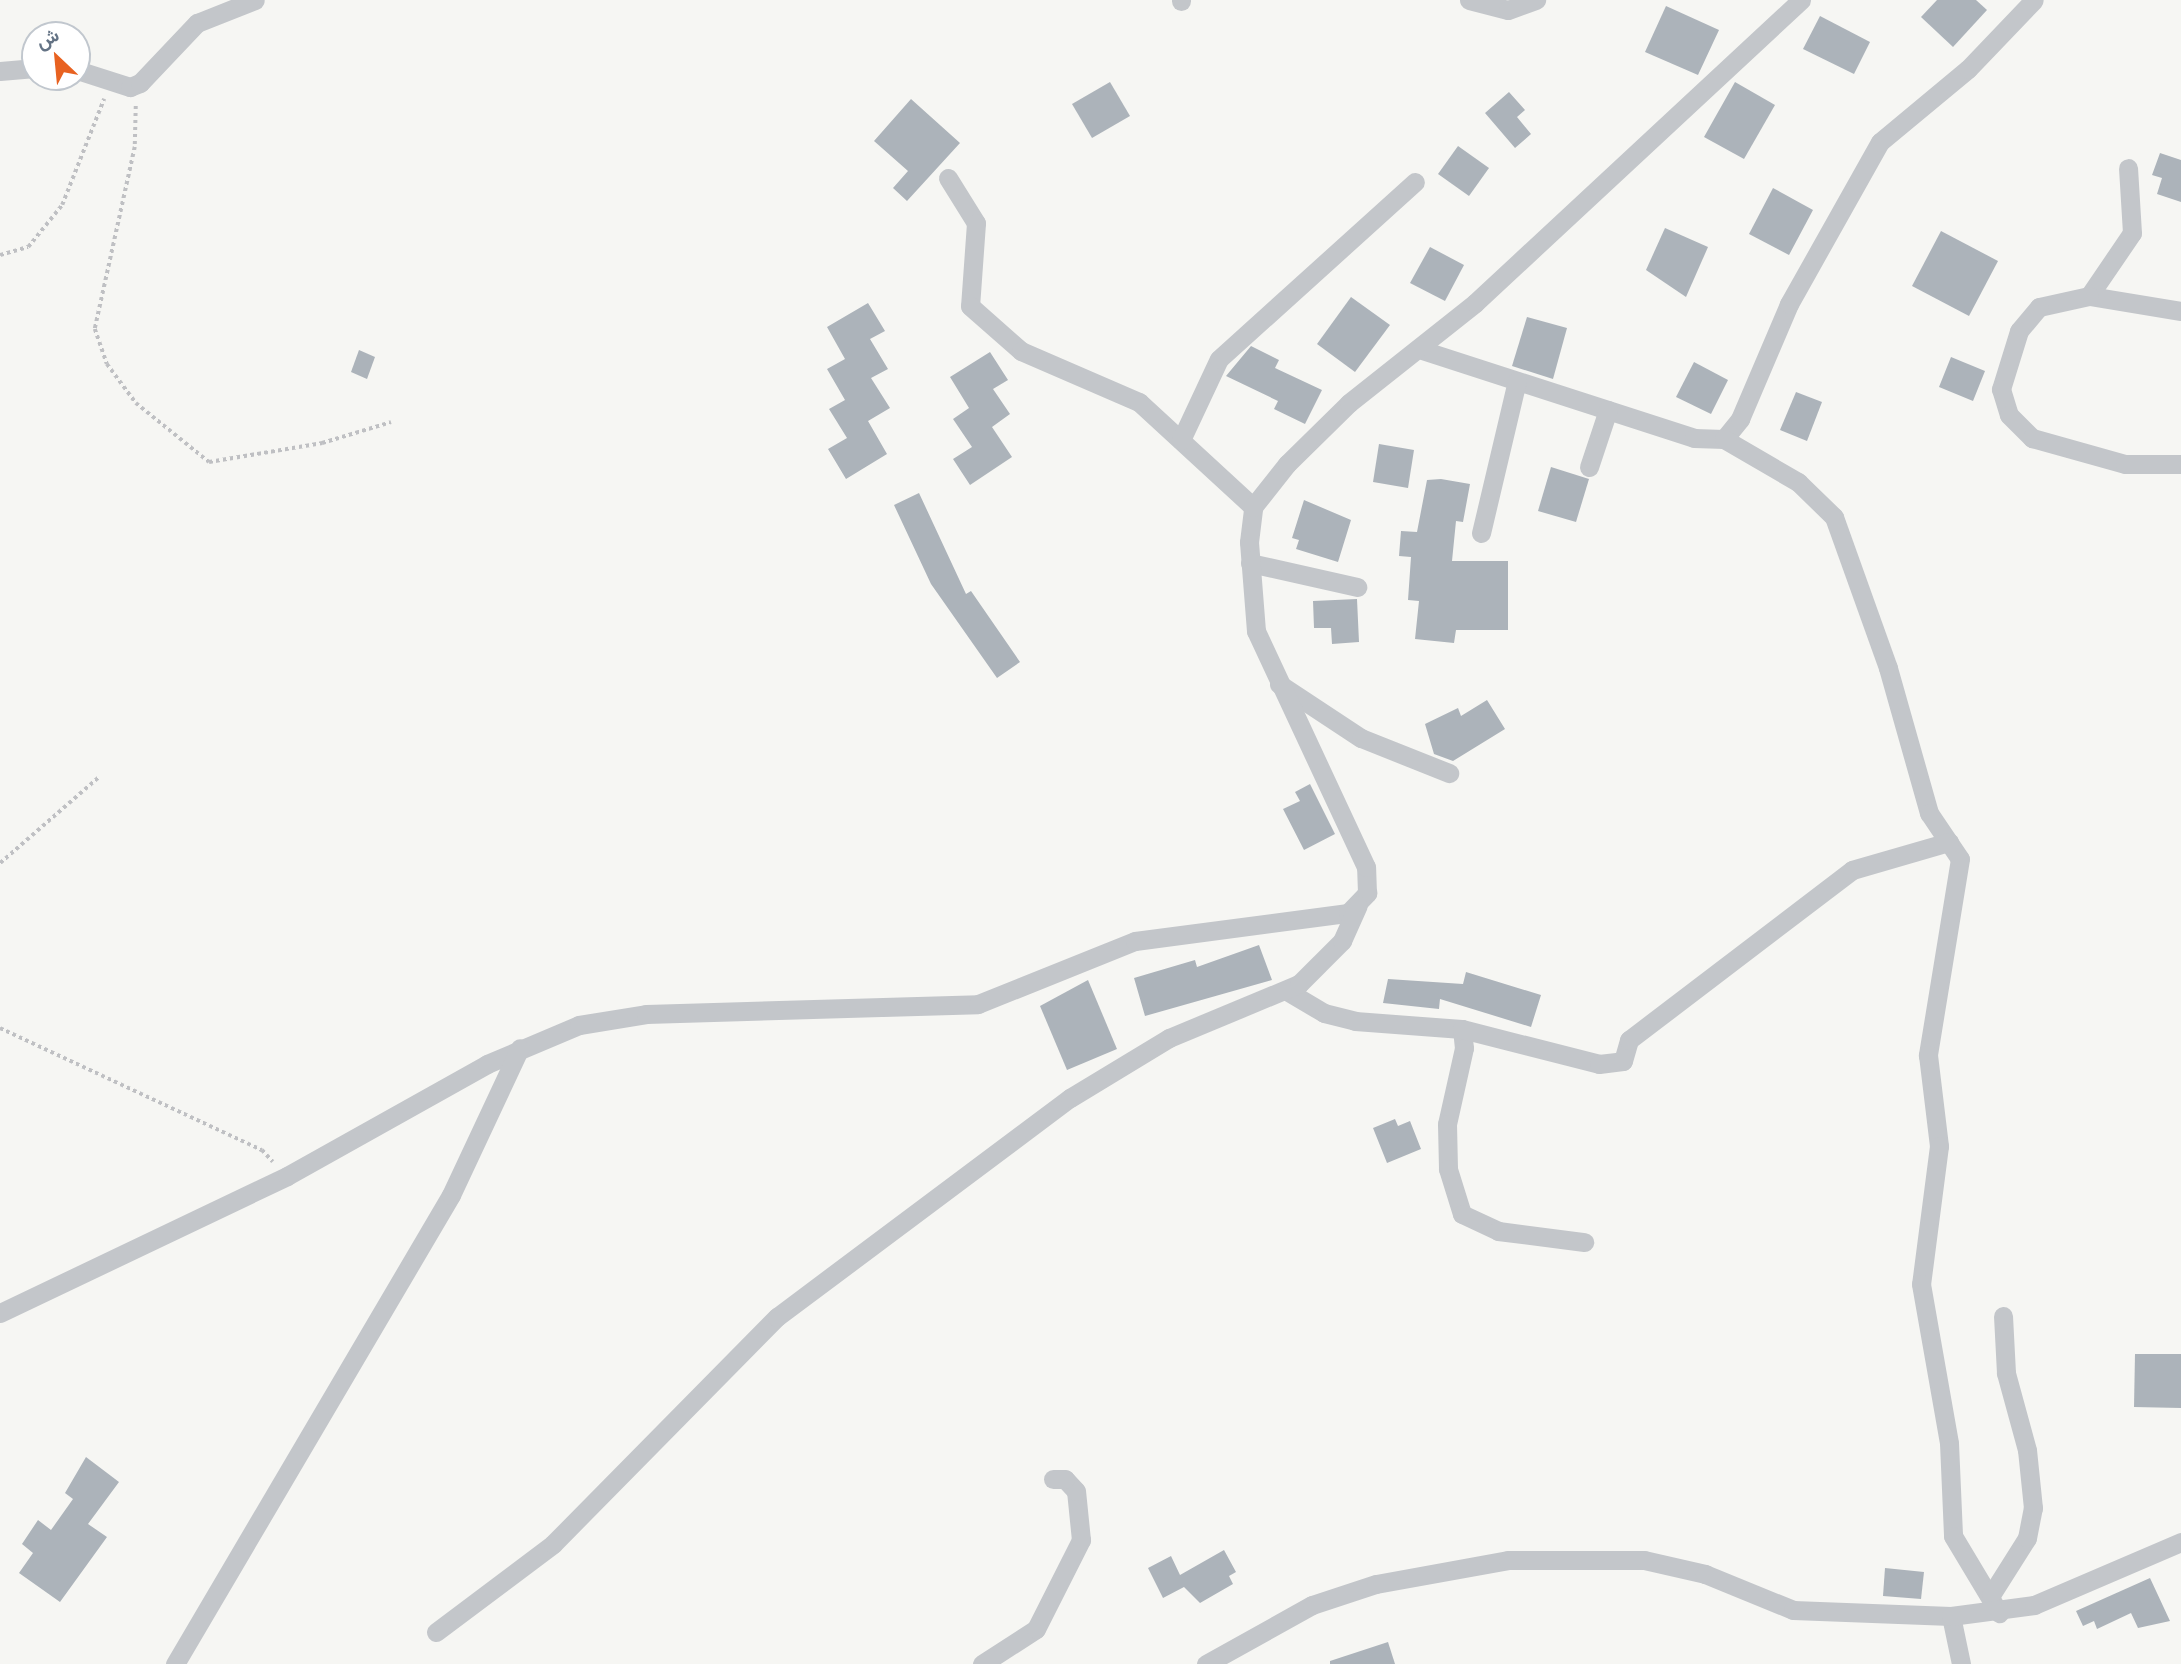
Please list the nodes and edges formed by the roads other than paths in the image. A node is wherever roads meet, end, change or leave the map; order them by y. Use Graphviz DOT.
graph roads {
  1 [pos="255,0"];
  2 [pos="1469,0"];
  3 [pos="1536,0"];
  4 [pos="1801,0"];
  5 [pos="2034,0"];
  6 [pos="21,69"];
  7 [pos="0,71"];
  8 [pos="91,75"];
  9 [pos="2128,168"];
  10 [pos="948,178"];
  11 [pos="1415,182"];
  12 [pos="2089,296"];
  13 [pos="2181,311"];
  14 [pos="1422,350"];
  15 [pos="1517,381"];
  16 [pos="1608,410"];
  17 [pos="1724,439"];
  18 [pos="1181,440"];
  19 [pos="2181,464"];
  20 [pos="1589,467"];
  21 [pos="1253,507"];
  22 [pos="1481,533"];
  23 [pos="1250,563"];
  24 [pos="1357,587"];
  25 [pos="1275,681"];
  26 [pos="1449,773"];
  27 [pos="1949,842"];
  28 [pos="1359,904"];
  29 [pos="1287,991"];
  30 [pos="1462,1029"];
  31 [pos="520,1048"];
  32 [pos="1584,1242"];
  33 [pos="0,1312"];
  34 [pos="2003,1316"];
  35 [pos="1053,1479"];
  36 [pos="2181,1542"];
  37 [pos="1995,1604"];
  38 [pos="1951,1616"];
  39 [pos="436,1632"];
  40 [pos="176,1664"];
  41 [pos="982,1664"];
  42 [pos="1206,1664"];
  43 [pos="1961,1664"];
  1 -- 8 [label="street"];
  2 -- 3 [label="street"];
  4 -- 14 [label="street"];
  5 -- 17 [label="street"];
  6 -- 7 [label="street"];
  9 -- 12 [label="street"];
  10 -- 18 [label="street"];
  11 -- 18 [label="street"];
  12 -- 13 [label="street"];
  12 -- 19 [label="street"];
  14 -- 15 [label="street"];
  14 -- 21 [label="street"];
  15 -- 16 [label="street"];
  15 -- 22 [label="street"];
  16 -- 17 [label="street"];
  16 -- 20 [label="street"];
  17 -- 27 [label="street"];
  18 -- 21 [label="street"];
  21 -- 23 [label="street"];
  23 -- 24 [label="street"];
  23 -- 25 [label="street"];
  25 -- 26 [label="street"];
  25 -- 28 [label="street"];
  27 -- 30 [label="street"];
  27 -- 37 [label="street"];
  28 -- 29 [label="street"];
  28 -- 31 [label="street"];
  29 -- 30 [label="street"];
  29 -- 39 [label="street"];
  30 -- 32 [label="street"];
  31 -- 33 [label="street"];
  31 -- 40 [label="street"];
  34 -- 37 [label="street"];
  35 -- 41 [label="street"];
  36 -- 37 [label="street"];
  37 -- 38 [label="street"];
  38 -- 42 [label="street"];
  38 -- 43 [label="street"];
}
